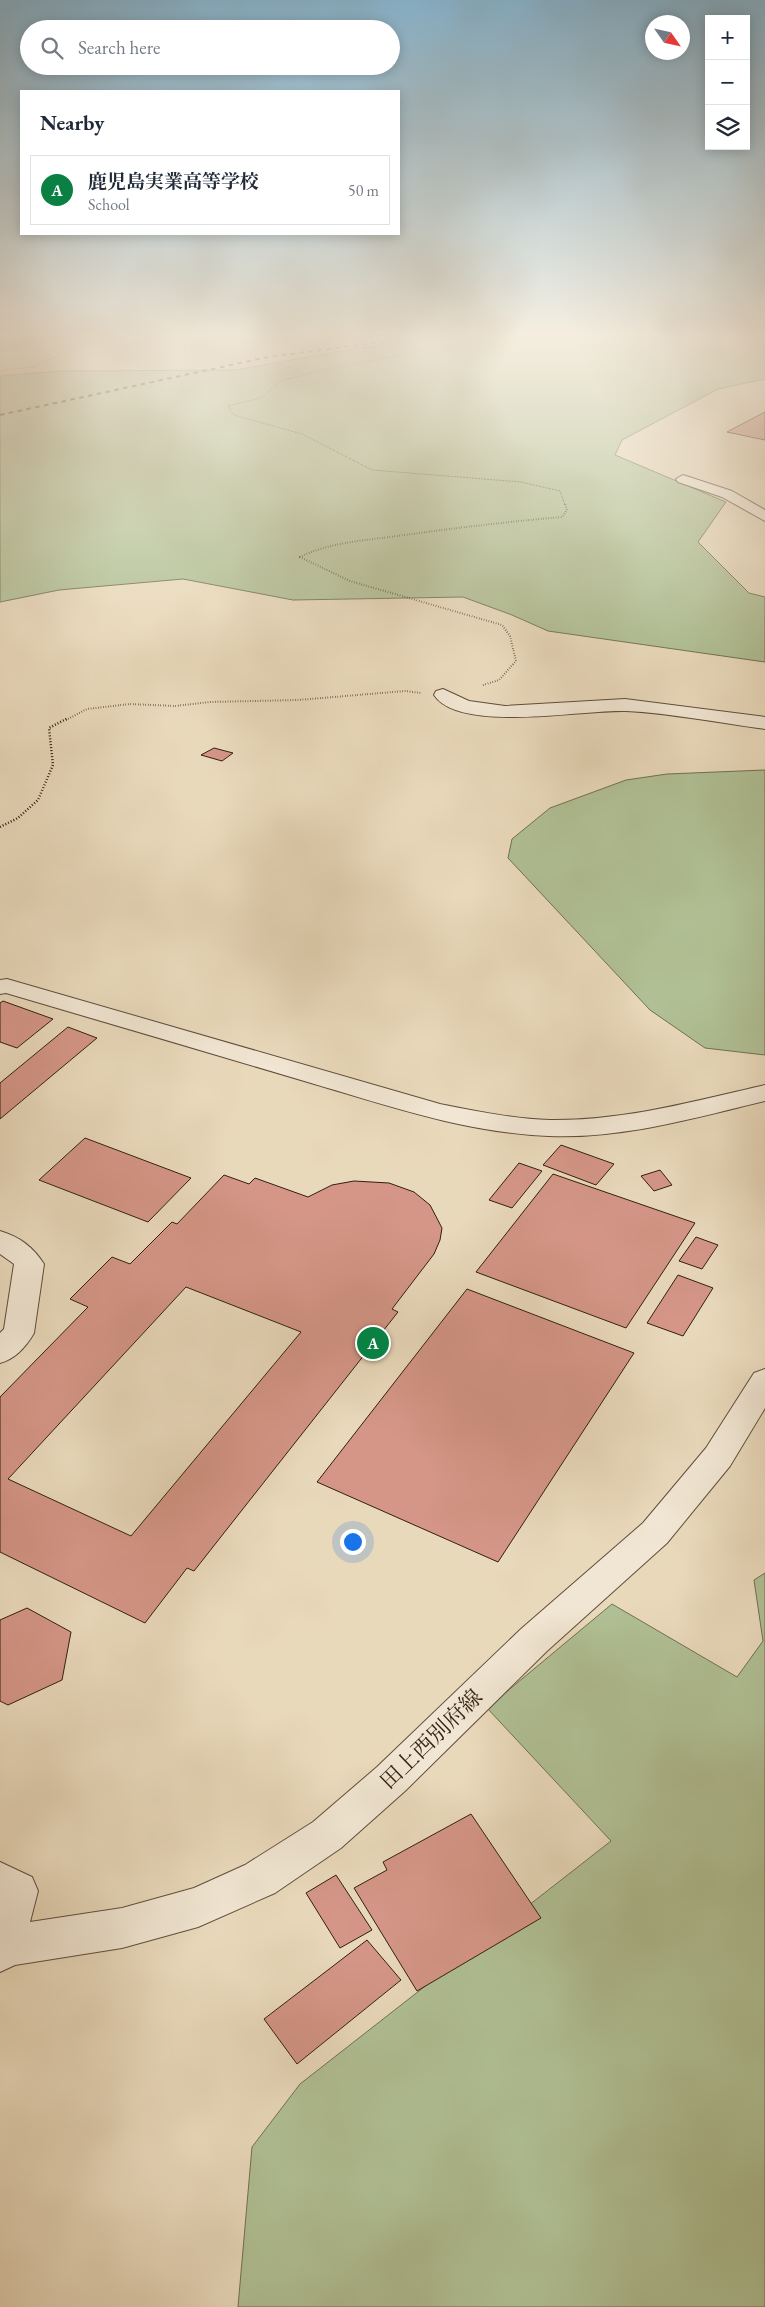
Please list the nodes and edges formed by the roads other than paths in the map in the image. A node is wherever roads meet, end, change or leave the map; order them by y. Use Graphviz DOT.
graph roads {
  1 [pos="683,479"];
  2 [pos="765,516"];
  3 [pos="443,695"];
  4 [pos="765,723"];
  5 [pos="0,987"];
  6 [pos="765,1093"];
  7 [pos="0,1241"];
  8 [pos="0,1352"];
  9 [pos="765,1380"];
  10 [pos="0,1881"];
  11 [pos="1,1949"];
  1 -- 2 [label="street"];
  3 -- 4 [label="street"];
  5 -- 6 [label="street"];
  7 -- 8 [label="street"];
  9 -- 11 [label="street, 田上西別府線"];
  10 -- 11 [label="street"];
}
